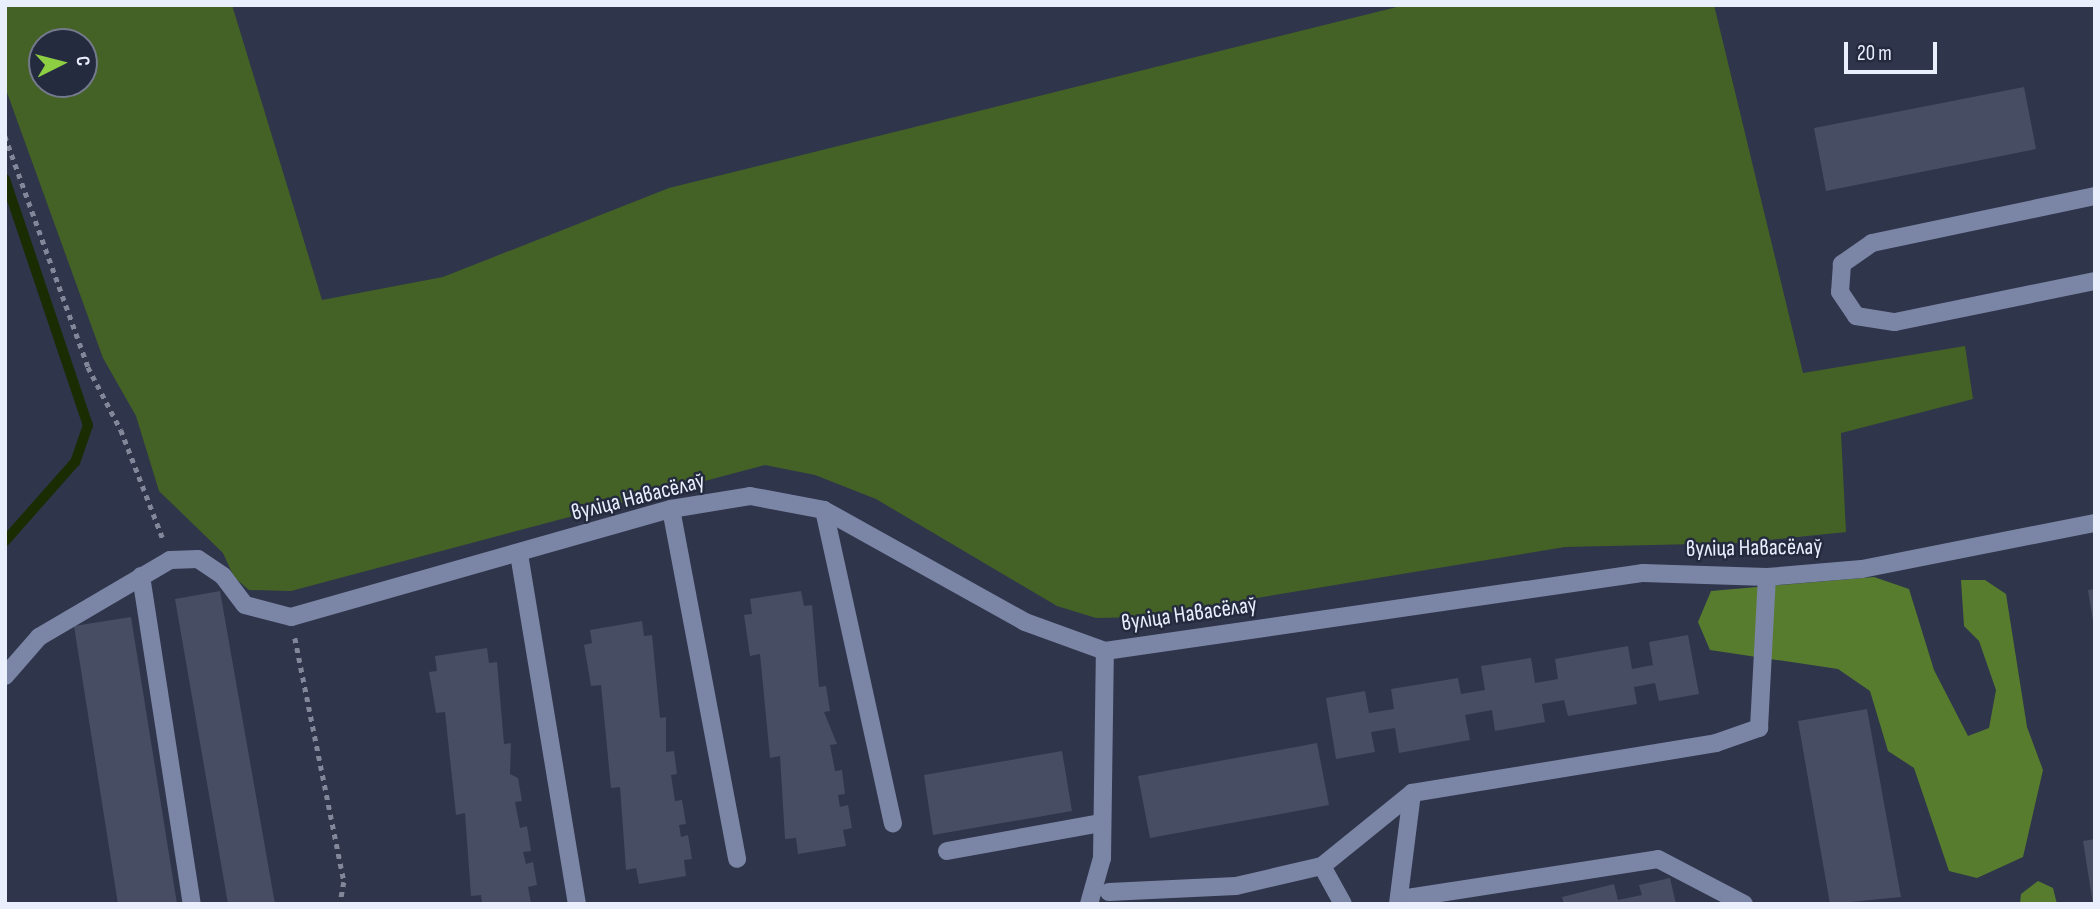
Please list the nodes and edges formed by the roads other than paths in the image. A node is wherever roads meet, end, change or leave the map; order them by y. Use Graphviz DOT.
graph roads {
  1 [pos="2095,196"];
  2 [pos="2095,281"];
  3 [pos="671,509"];
  4 [pos="824,510"];
  5 [pos="2095,523"];
  6 [pos="519,554"];
  7 [pos="141,576"];
  8 [pos="1767,576"];
  9 [pos="1105,651"];
  10 [pos="5,676"];
  11 [pos="1412,793"];
  12 [pos="1101,822"];
  13 [pos="893,824"];
  14 [pos="947,851"];
  15 [pos="1102,858"];
  16 [pos="737,859"];
  17 [pos="1322,866"];
  18 [pos="1111,898"];
  19 [pos="1400,902"];
  20 [pos="192,904"];
  21 [pos="577,904"];
  22 [pos="1089,904"];
  23 [pos="1343,904"];
  24 [pos="1744,904"];
  1 -- 2 [label="street"];
  3 -- 4 [label="street, вуліца Навасёлаў"];
  3 -- 6 [label="street, вуліца Навасёлаў"];
  3 -- 16 [label="street"];
  4 -- 9 [label="street, вуліца Навасёлаў"];
  4 -- 13 [label="street"];
  5 -- 8 [label="street, вуліца Навасёлаў"];
  6 -- 7 [label="street, вуліца Навасёлаў"];
  6 -- 21 [label="street"];
  7 -- 10 [label="street"];
  7 -- 20 [label="street"];
  8 -- 9 [label="street, вуліца Навасёлаў"];
  8 -- 11 [label="street"];
  9 -- 12 [label="street"];
  11 -- 17 [label="street"];
  11 -- 19 [label="street"];
  12 -- 14 [label="street"];
  12 -- 15 [label="street"];
  15 -- 18 [label="street"];
  15 -- 22 [label="street"];
  17 -- 18 [label="street"];
  17 -- 23 [label="street"];
  19 -- 24 [label="street"];
}
